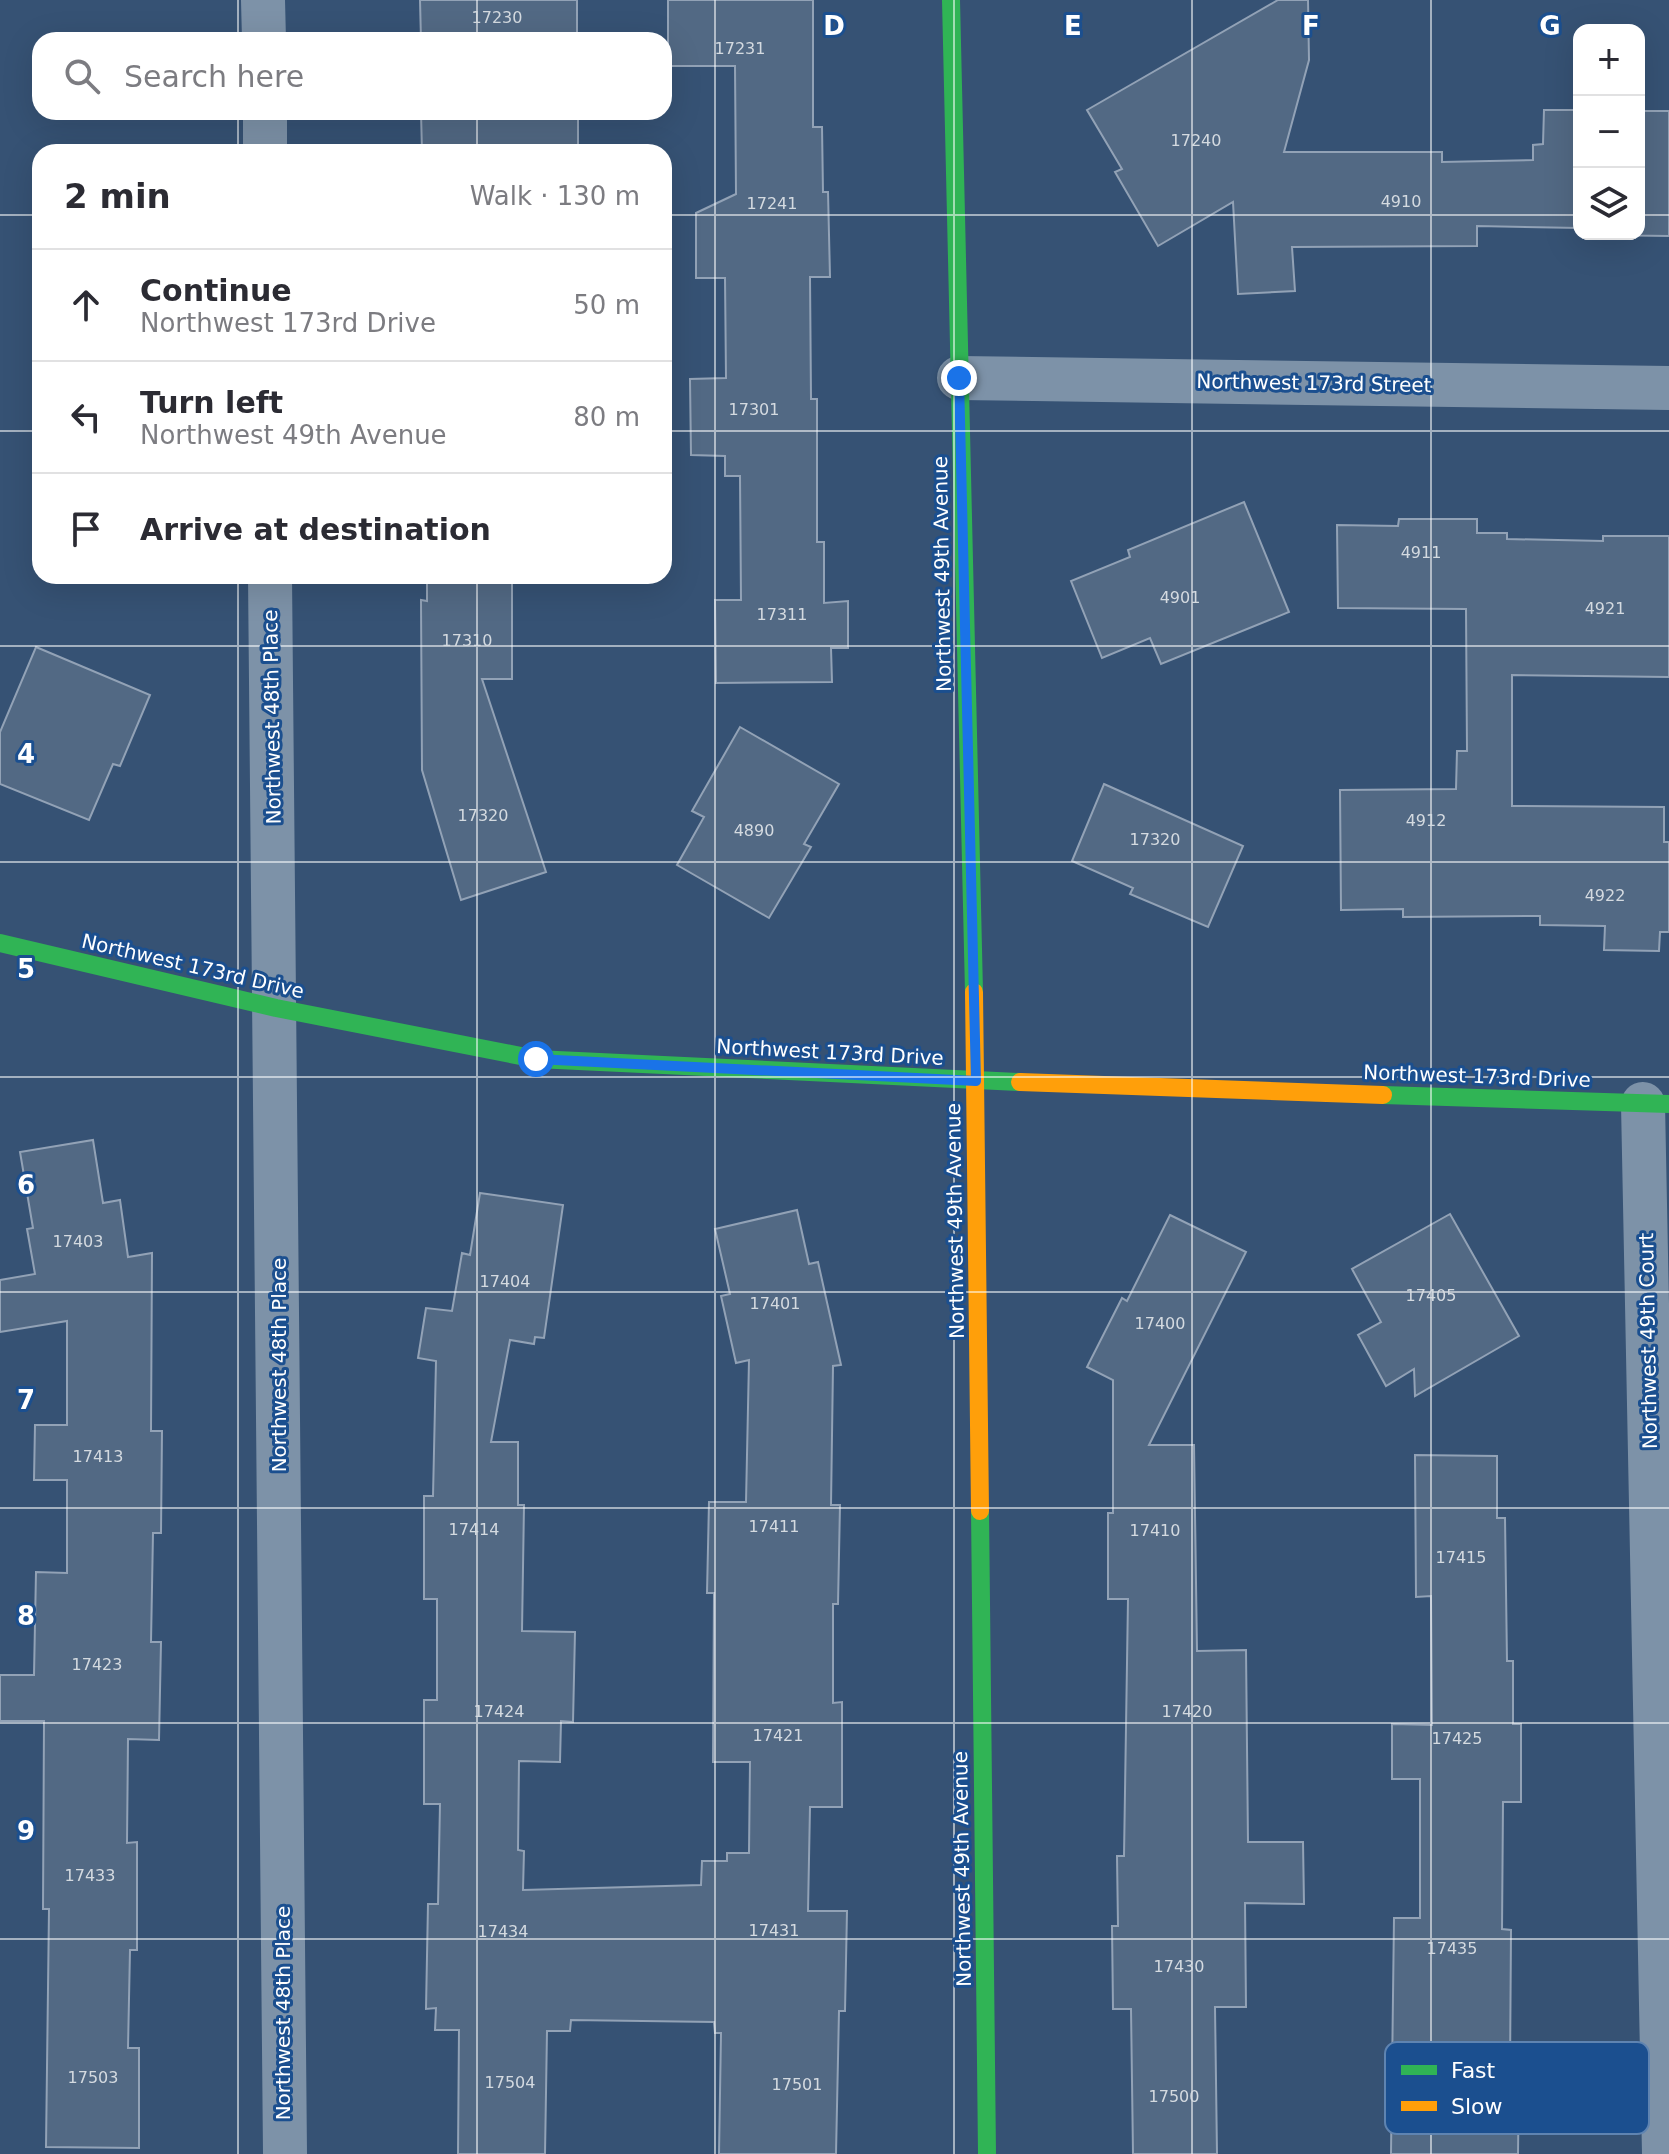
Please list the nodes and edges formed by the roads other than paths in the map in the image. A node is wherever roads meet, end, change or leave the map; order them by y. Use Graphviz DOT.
graph roads {
  1 [pos="263,0"];
  2 [pos="951,0"];
  3 [pos="264,32"];
  4 [pos="265,120"];
  5 [pos="265,144"];
  6 [pos="959,378"];
  7 [pos="1669,388"];
  8 [pos="270,584"];
  9 [pos="0,943"];
  10 [pos="276,1008"];
  11 [pos="976,1081"];
  12 [pos="1656,1104"];
  13 [pos="285,2154"];
  14 [pos="987,2154"];
  15 [pos="1664,2154"];
  1 -- 3 [label="street"];
  2 -- 6 [label="street, Northwest 49th Avenue"];
  4 -- 5 [label="street"];
  6 -- 7 [label="street, Northwest 173rd Street"];
  6 -- 11 [label="street, Northwest 49th Avenue"];
  8 -- 10 [label="street, Northwest 48th Place"];
  9 -- 10 [label="street, Northwest 173rd Drive"];
  10 -- 11 [label="street, Northwest 173rd Drive"];
  10 -- 13 [label="street, Northwest 48th Place"];
  11 -- 12 [label="street, Northwest 173rd Drive"];
  11 -- 14 [label="street, Northwest 49th Avenue"];
  12 -- 15 [label="street, Northwest 49th Court"];
}
